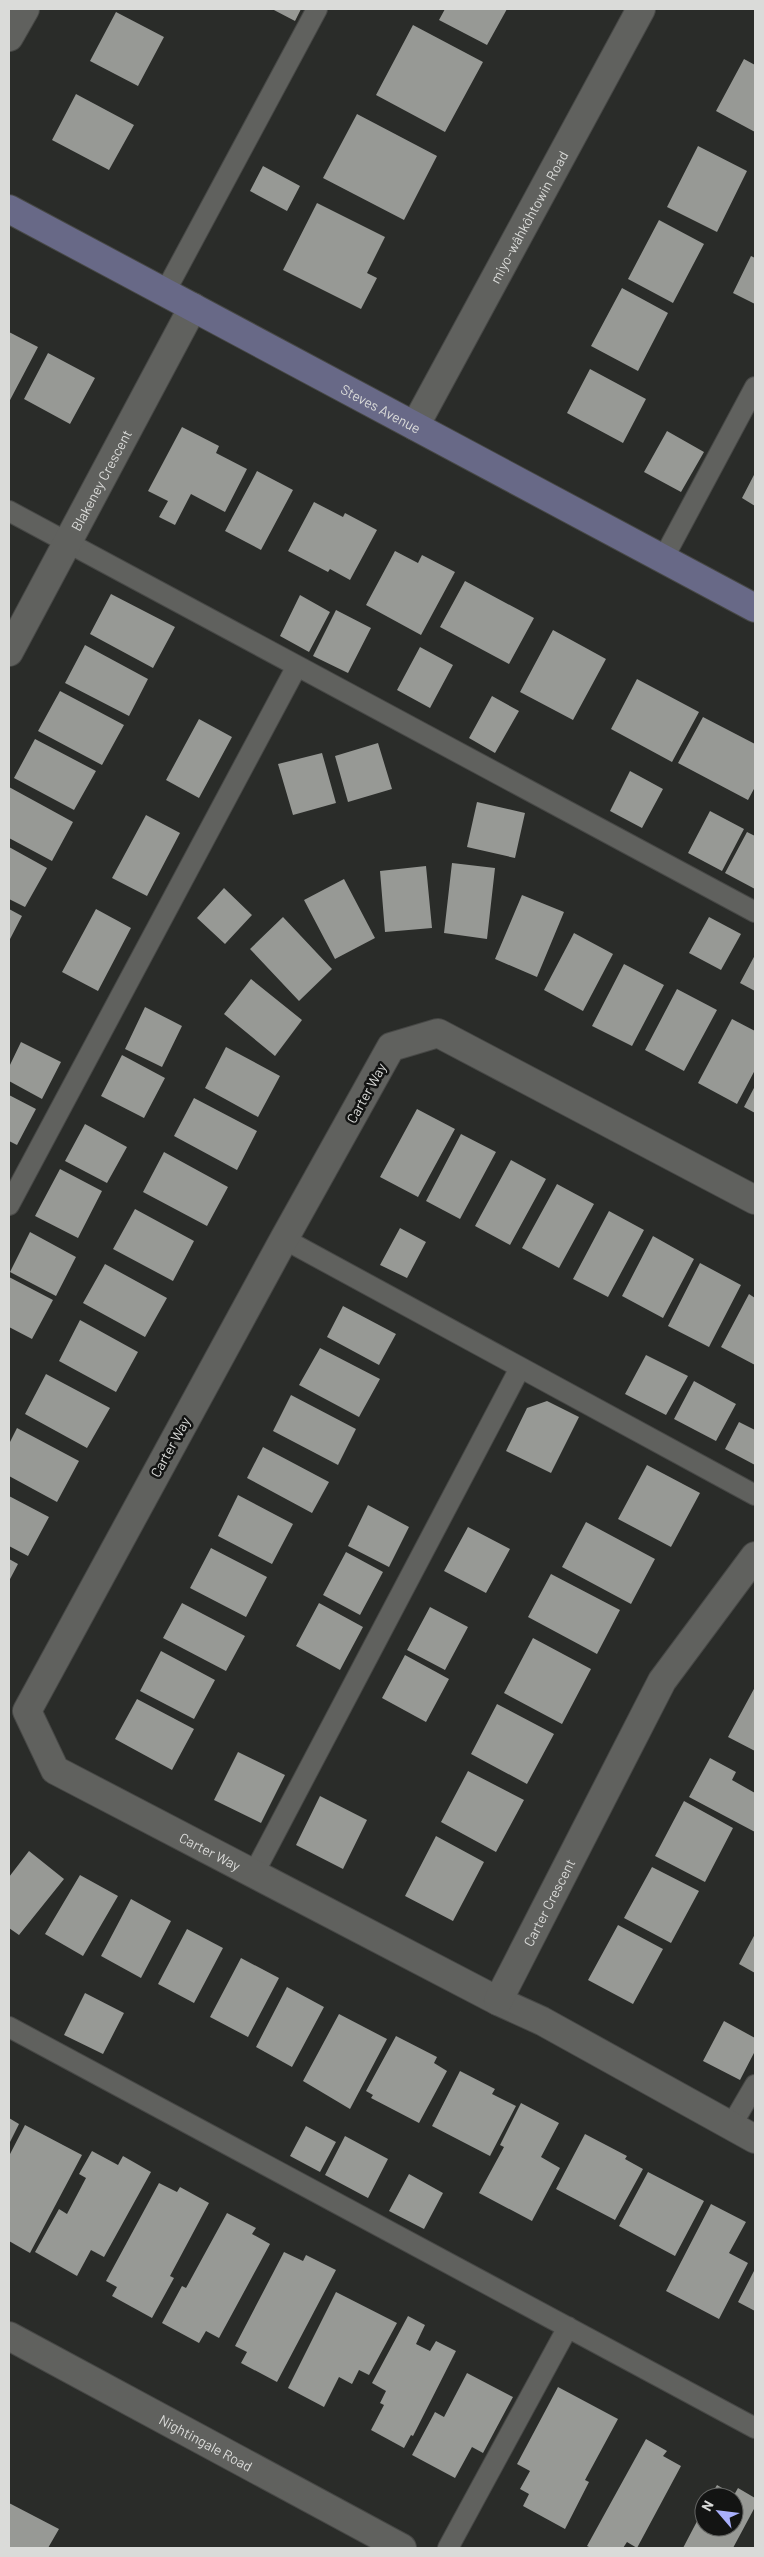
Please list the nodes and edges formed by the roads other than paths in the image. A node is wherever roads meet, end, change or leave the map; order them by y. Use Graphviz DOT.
graph roads {
  1 [pos="24,9"];
  2 [pos="317,9"];
  3 [pos="641,9"];
  4 [pos="9,37"];
  5 [pos="9,209"];
  6 [pos="165,292"];
  7 [pos="193,307"];
  8 [pos="755,387"];
  9 [pos="414,426"];
  10 [pos="9,510"];
  11 [pos="68,541"];
  12 [pos="664,559"];
  13 [pos="755,608"];
  14 [pos="9,652"];
  15 [pos="297,666"];
  16 [pos="755,912"];
  17 [pos="755,1200"];
  18 [pos="9,1205"];
  19 [pos="284,1239"];
  20 [pos="520,1368"];
  21 [pos="755,1495"];
  22 [pos="755,1556"];
  23 [pos="254,1873"];
  24 [pos="498,2001"];
  25 [pos="9,2027"];
  26 [pos="755,2084"];
  27 [pos="732,2126"];
  28 [pos="755,2139"];
  29 [pos="568,2328"];
  30 [pos="9,2336"];
  31 [pos="755,2428"];
  32 [pos="402,2548"];
  33 [pos="448,2548"];
  1 -- 4 [label="street"];
  2 -- 6 [label="lane"];
  3 -- 9 [label="street, miyo-wâhkôhtowin Road"];
  5 -- 6 [label="street, Steves Avenue"];
  6 -- 7 [label="street, Steves Avenue"];
  7 -- 9 [label="street, Steves Avenue"];
  7 -- 11 [label="street, Blakeney Crescent"];
  8 -- 12 [label="lane"];
  9 -- 12 [label="street, Steves Avenue"];
  10 -- 11 [label="lane"];
  11 -- 14 [label="street, Blakeney Crescent"];
  11 -- 15 [label="lane"];
  12 -- 13 [label="street, Steves Avenue"];
  15 -- 16 [label="lane"];
  15 -- 18 [label="lane"];
  17 -- 19 [label="street, Carter Way"];
  19 -- 20 [label="lane"];
  19 -- 23 [label="street, Carter Way"];
  20 -- 21 [label="lane"];
  20 -- 23 [label="lane"];
  22 -- 24 [label="street, Carter Crescent"];
  23 -- 24 [label="street, Carter Way"];
  24 -- 27 [label="street"];
  25 -- 29 [label="lane"];
  26 -- 27 [label="lane"];
  27 -- 28 [label="street"];
  29 -- 31 [label="lane"];
  29 -- 33 [label="lane"];
  30 -- 32 [label="street, Nightingale Road"];
}
